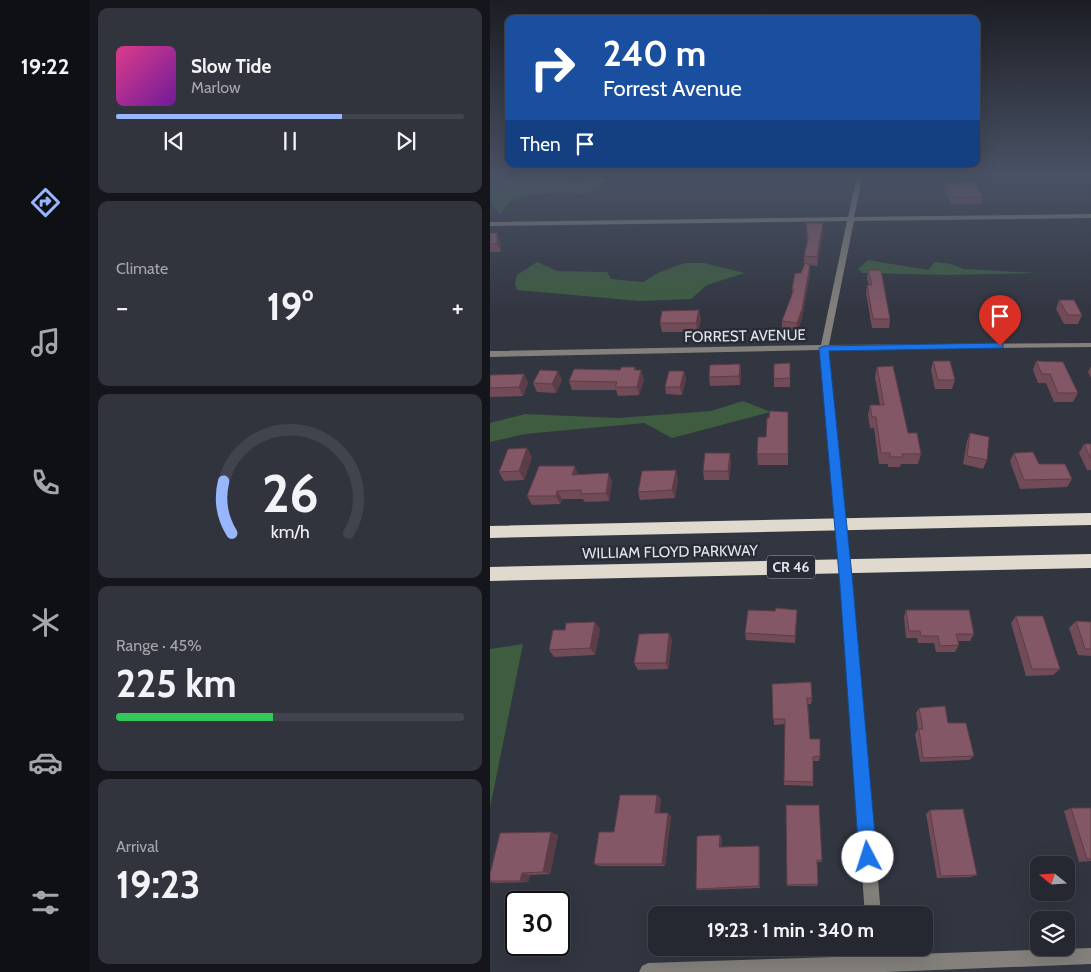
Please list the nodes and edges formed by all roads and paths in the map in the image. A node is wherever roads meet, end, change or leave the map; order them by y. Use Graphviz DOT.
graph roads {
  1 [pos="681,221"];
  2 [pos="851,221"];
  3 [pos="490,224"];
  4 [pos="1091,345"];
  5 [pos="824,348"];
  6 [pos="490,354"];
  7 [pos="1091,519"];
  8 [pos="840,525"];
  9 [pos="490,532"];
  10 [pos="1091,561"];
  11 [pos="844,567"];
  12 [pos="490,574"];
  13 [pos="872,906"];
  14 [pos="1091,956"];
  15 [pos="877,968"];
  16 [pos="648,972"];
  1 -- 3 [label="street"];
  2 -- 5 [label="street"];
  4 -- 5 [label="street, FORREST AVENUE"];
  5 -- 6 [label="street, FORREST AVENUE"];
  5 -- 8 [label="street"];
  7 -- 8 [label="highway, WILLIAM FLOYD PARKWAY"];
  8 -- 9 [label="highway, WILLIAM FLOYD PARKWAY"];
  8 -- 11 [label="street"];
  10 -- 11 [label="highway, WILLIAM FLOYD PARKWAY / CR 46"];
  11 -- 12 [label="highway, WILLIAM FLOYD PARKWAY / CR 46"];
  11 -- 13 [label="street"];
  14 -- 15 [label="street"];
  15 -- 16 [label="street"];
}
